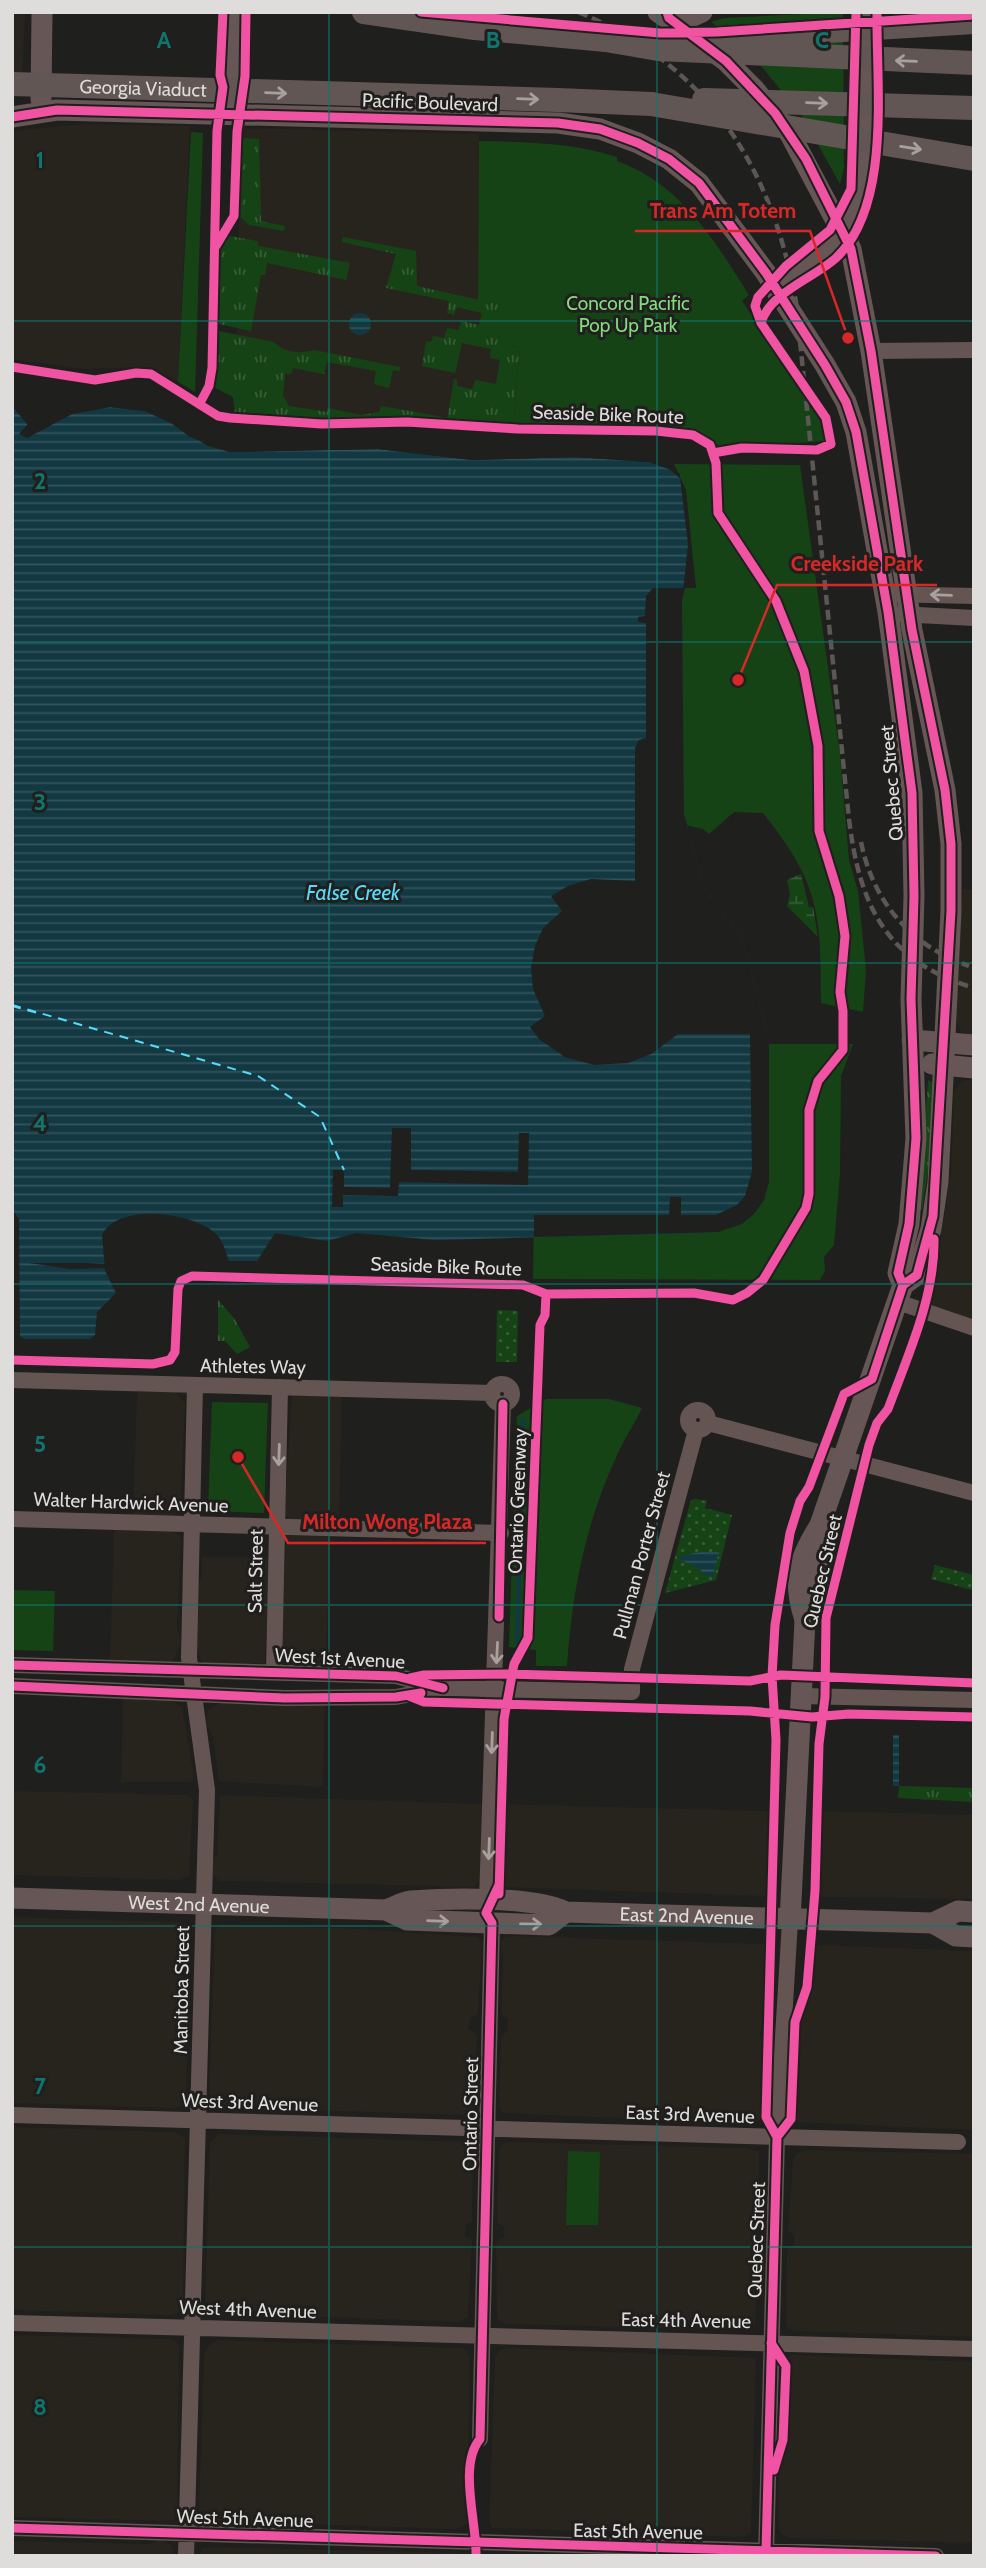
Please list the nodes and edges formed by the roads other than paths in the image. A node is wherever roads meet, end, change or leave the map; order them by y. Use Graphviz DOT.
graph roads {
  1 [pos="42,12"];
  2 [pos="235,12"];
  3 [pos="363,12"];
  4 [pos="658,12"];
  5 [pos="702,12"];
  6 [pos="868,12"];
  7 [pos="974,22"];
  8 [pos="676,24"];
  9 [pos="606,40"];
  10 [pos="974,63"];
  11 [pos="12,85"];
  12 [pos="651,104"];
  13 [pos="974,108"];
  14 [pos="41,112"];
  15 [pos="228,113"];
  16 [pos="12,117"];
  17 [pos="974,159"];
  18 [pos="843,233"];
  19 [pos="777,292"];
  20 [pos="871,351"];
  21 [pos="974,351"];
  22 [pos="907,594"];
  23 [pos="974,596"];
  24 [pos="887,603"];
  25 [pos="910,616"];
  26 [pos="974,618"];
  27 [pos="912,1040"];
  28 [pos="945,1042"];
  29 [pos="974,1045"];
  30 [pos="913,1063"];
  31 [pos="944,1065"];
  32 [pos="974,1068"];
  33 [pos="900,1294"];
  34 [pos="974,1328"];
  35 [pos="12,1380"];
  36 [pos="195,1385"];
  37 [pos="280,1387"];
  38 [pos="843,1457"];
  39 [pos="974,1493"];
  40 [pos="12,1519"];
  41 [pos="191,1524"];
  42 [pos="277,1527"];
  43 [pos="501,1533"];
  44 [pos="12,1665"];
  45 [pos="191,1670"];
  46 [pos="274,1672"];
  47 [pos="12,1686"];
  48 [pos="443,1688"];
  49 [pos="494,1689"];
  50 [pos="195,1695"];
  51 [pos="800,1696"];
  52 [pos="974,1700"];
  53 [pos="12,1898"];
  54 [pos="487,1901"];
  55 [pos="205,1903"];
  56 [pos="386,1910"];
  57 [pos="974,1912"];
  58 [pos="566,1913"];
  59 [pos="790,1921"];
  60 [pos="492,1923"];
  61 [pos="933,1923"];
  62 [pos="974,1937"];
  63 [pos="12,2115"];
  64 [pos="199,2121"];
  65 [pos="487,2129"];
  66 [pos="777,2137"];
  67 [pos="958,2143"];
  68 [pos="12,2323"];
  69 [pos="194,2328"];
  70 [pos="482,2337"];
  71 [pos="771,2343"];
  72 [pos="974,2349"];
  73 [pos="480,2438"];
  74 [pos="12,2528"];
  75 [pos="187,2533"];
  76 [pos="476,2550"];
  77 [pos="766,2554"];
  78 [pos="186,2556"];
  79 [pos="936,2556"];
  1 -- 14 [label="main road"];
  2 -- 15 [label="main road"];
  3 -- 9 [label="main road"];
  4 -- 8 [label="main road, Quebec Street"];
  5 -- 8 [label="main road"];
  6 -- 18 [label="main road"];
  7 -- 9 [label="main road, bridge"];
  8 -- 18 [label="main road, Quebec Street"];
  10 -- 9 [label="main road, one-way, bridge"];
  11 -- 12 [label="main road, Georgia Viaduct, one-way, bridge"];
  12 -- 13 [label="main road, one-way, bridge"];
  12 -- 17 [label="main road, one-way, bridge"];
  14 -- 15 [label="main road, Pacific Boulevard"];
  14 -- 16 [label="main road, Pacific Boulevard"];
  15 -- 19 [label="main road, Pacific Boulevard"];
  18 -- 19 [label="main road"];
  18 -- 20 [label="main road, Quebec Street"];
  19 -- 24 [label="main road, Quebec Street"];
  20 -- 21 [label="street"];
  20 -- 22 [label="main road, Quebec Street"];
  23 -- 22 [label="street, one-way"];
  22 -- 24 [label="street"];
  22 -- 25 [label="main road, Quebec Street"];
  24 -- 25 [label="street"];
  24 -- 27 [label="main road, Quebec Street"];
  25 -- 26 [label="street"];
  25 -- 28 [label="main road, Quebec Street"];
  27 -- 28 [label="main road"];
  27 -- 30 [label="main road, Quebec Street"];
  28 -- 29 [label="main road"];
  28 -- 31 [label="main road, Quebec Street"];
  30 -- 31 [label="main road"];
  30 -- 33 [label="main road, Quebec Street"];
  31 -- 32 [label="main road"];
  31 -- 33 [label="main road, Quebec Street"];
  33 -- 34 [label="street"];
  33 -- 38 [label="main road, Quebec Street"];
  35 -- 36 [label="street, Athletes Way"];
  36 -- 37 [label="street, Athletes Way"];
  36 -- 41 [label="street, Manitoba Street"];
  37 -- 42 [label="street, Salt Street, one-way"];
  37 -- 43 [label="street, Athletes Way"];
  38 -- 39 [label="street"];
  38 -- 49 [label="street, Pullman Porter Street"];
  38 -- 51 [label="main road, Quebec Street"];
  40 -- 41 [label="street, Walter Hardwick Avenue"];
  41 -- 42 [label="street, Walter Hardwick Avenue"];
  41 -- 45 [label="street, Manitoba Street"];
  42 -- 43 [label="street, Walter Hardwick Avenue"];
  42 -- 46 [label="street, Salt Street"];
  43 -- 49 [label="street, one-way"];
  44 -- 45 [label="street, West 1st Avenue"];
  45 -- 46 [label="street, West 1st Avenue"];
  45 -- 50 [label="street, Manitoba Street"];
  46 -- 48 [label="street, West 1st Avenue"];
  47 -- 50 [label="street, West 1st Avenue"];
  48 -- 49 [label="street"];
  48 -- 50 [label="street, West 1st Avenue"];
  49 -- 54 [label="street, one-way"];
  50 -- 55 [label="street, Manitoba Street"];
  51 -- 52 [label="street"];
  51 -- 59 [label="main road, Quebec Street"];
  53 -- 55 [label="main road, West 2nd Avenue"];
  54 -- 56 [label="main road, West 2nd Avenue"];
  54 -- 58 [label="main road, East 2nd Avenue"];
  55 -- 56 [label="main road, West 2nd Avenue"];
  55 -- 64 [label="street, Manitoba Street"];
  56 -- 60 [label="main road, West 2nd Avenue, one-way"];
  57 -- 61 [label="main road, East 2nd Avenue"];
  58 -- 59 [label="main road, East 2nd Avenue"];
  60 -- 58 [label="main road, East 2nd Avenue, one-way"];
  59 -- 61 [label="main road, East 2nd Avenue"];
  59 -- 66 [label="street, Quebec Street"];
  60 -- 65 [label="street, Ontario Street"];
  61 -- 62 [label="main road, East 2nd Avenue"];
  63 -- 64 [label="street, West 3rd Avenue"];
  64 -- 65 [label="street, West 3rd Avenue"];
  64 -- 69 [label="street, Manitoba Street"];
  65 -- 66 [label="street, East 3rd Avenue"];
  65 -- 70 [label="street, Ontario Street"];
  66 -- 67 [label="street, East 3rd Avenue"];
  66 -- 71 [label="street, Quebec Street"];
  68 -- 69 [label="street, West 4th Avenue"];
  69 -- 70 [label="street, West 4th Avenue"];
  69 -- 75 [label="street, Manitoba Street"];
  70 -- 71 [label="street, East 4th Avenue"];
  70 -- 73 [label="street, Ontario Street"];
  71 -- 72 [label="street, East 4th Avenue"];
  71 -- 77 [label="street, Quebec Street"];
  74 -- 75 [label="street, West 5th Avenue"];
  75 -- 76 [label="street, West 5th Avenue"];
  75 -- 78 [label="street, Manitoba Street"];
  76 -- 77 [label="street, East 5th Avenue"];
  77 -- 79 [label="street, East 5th Avenue"];
}
